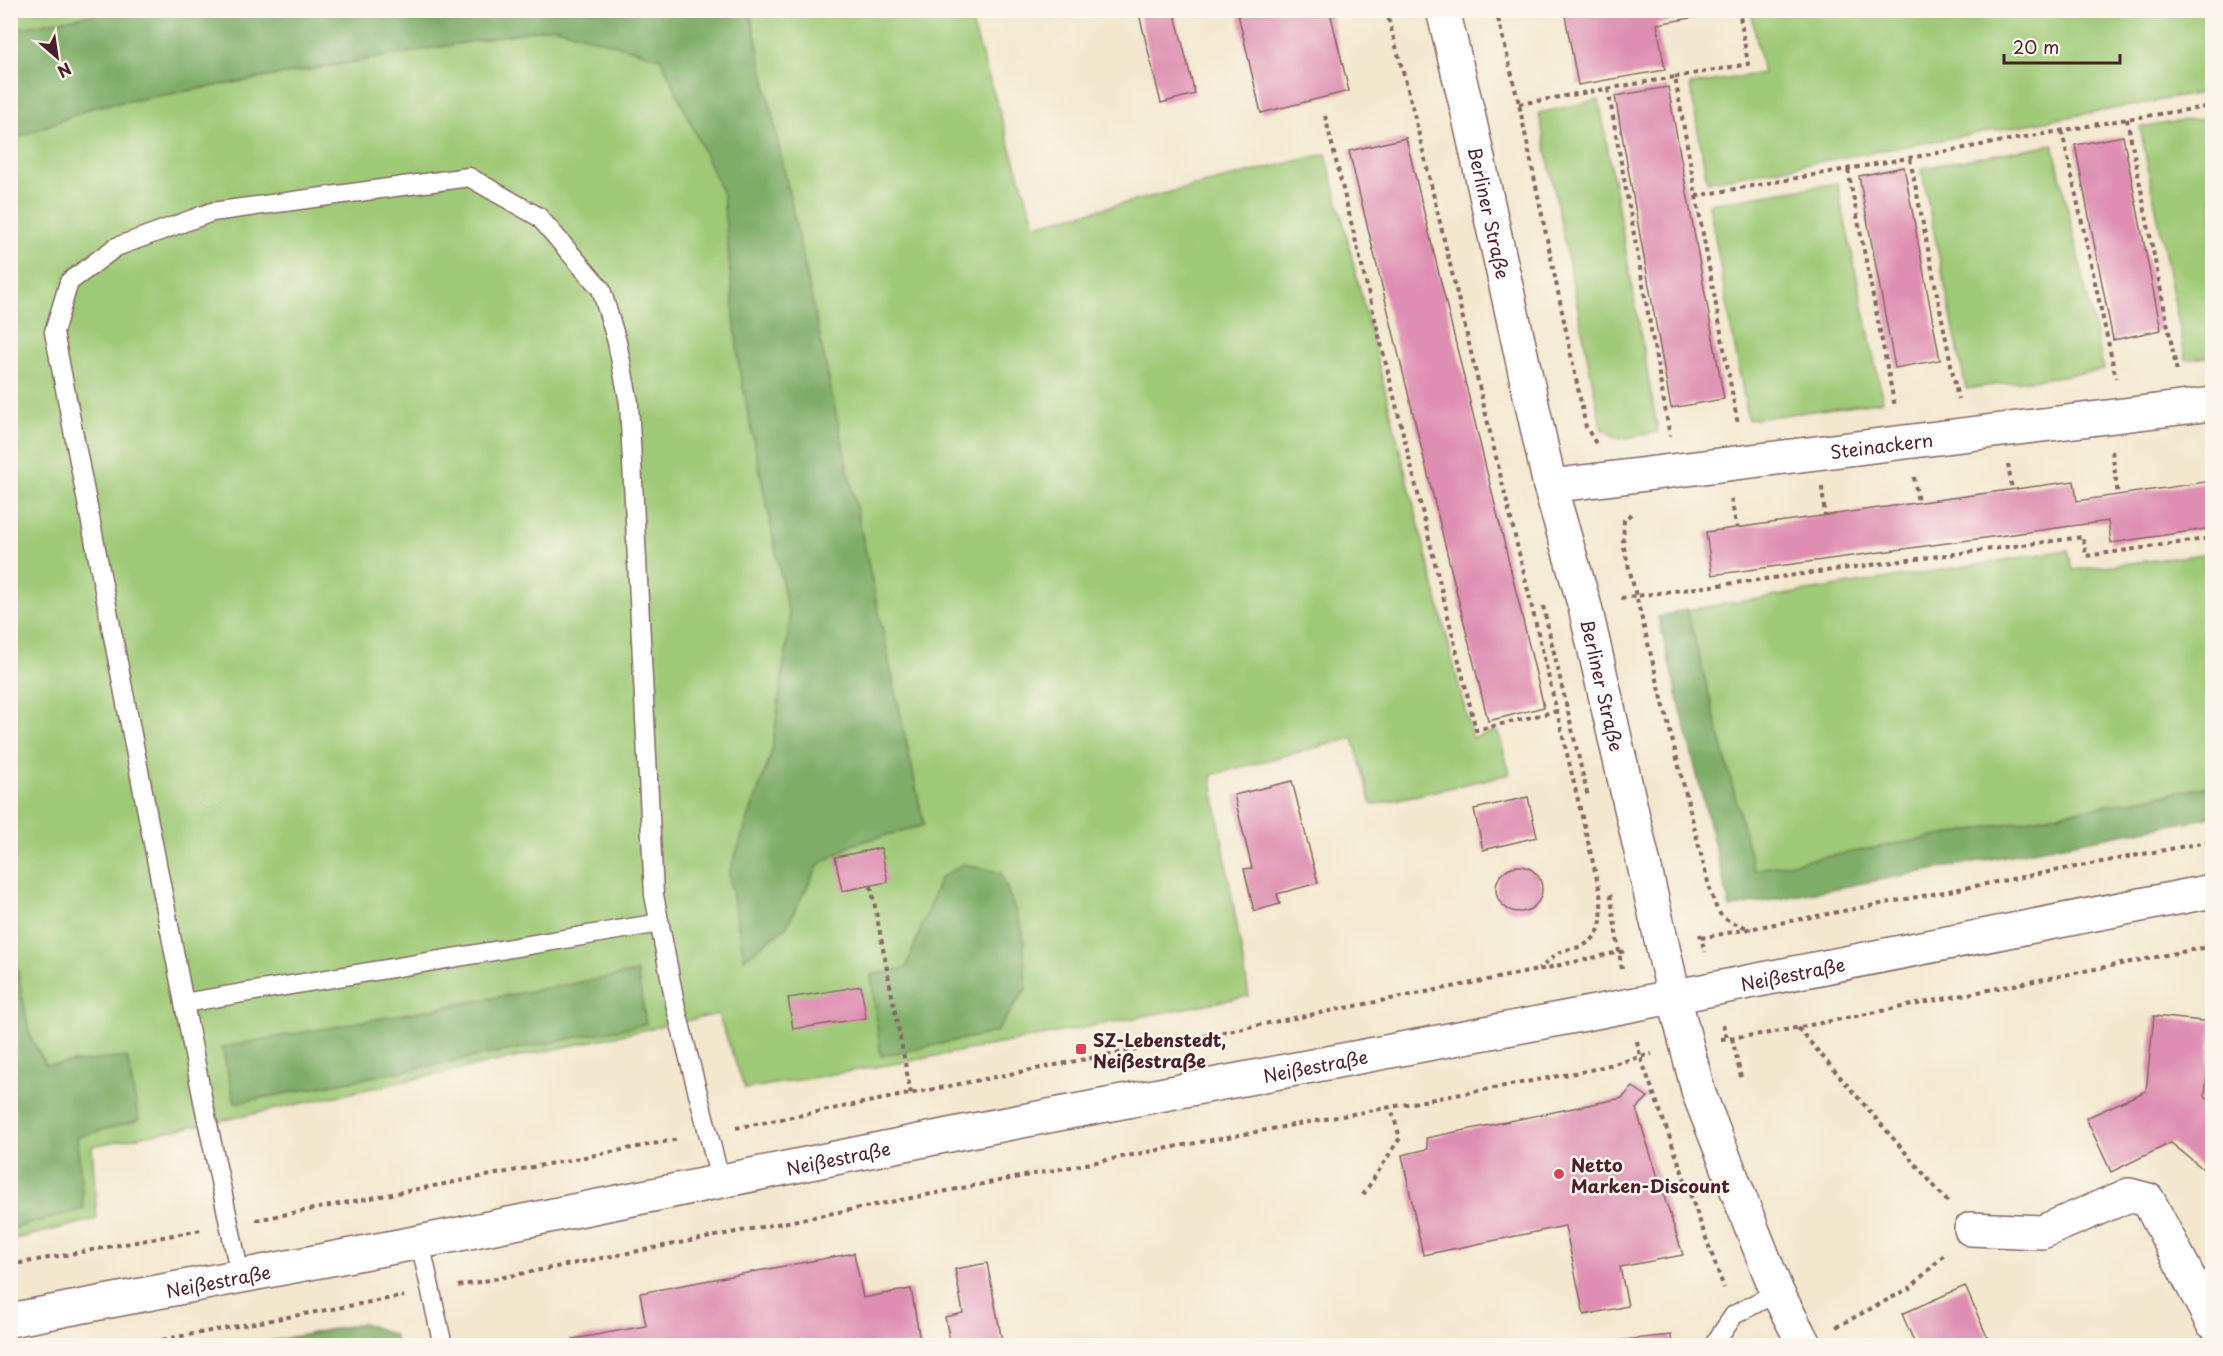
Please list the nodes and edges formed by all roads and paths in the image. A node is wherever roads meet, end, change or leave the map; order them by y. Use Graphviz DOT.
graph roads {
  1 [pos="1386,10"];
  2 [pos="1443,10"];
  3 [pos="1496,10"];
  4 [pos="1739,10"];
  5 [pos="1675,77"];
  6 [pos="1608,89"];
  7 [pos="1519,104"];
  8 [pos="2212,106"];
  9 [pos="1325,116"];
  10 [pos="2127,118"];
  11 [pos="2062,131"];
  12 [pos="1910,159"];
  13 [pos="1848,170"];
  14 [pos="1696,196"];
  15 [pos="2177,372"];
  16 [pos="2116,378"];
  17 [pos="1958,402"];
  18 [pos="2212,404"];
  19 [pos="1895,411"];
  20 [pos="1739,432"];
  21 [pos="1671,442"];
  22 [pos="2111,446"];
  23 [pos="1605,447"];
  24 [pos="2007,459"];
  25 [pos="1913,471"];
  26 [pos="1821,483"];
  27 [pos="1550,486"];
  28 [pos="2012,490"];
  29 [pos="1730,494"];
  30 [pos="2118,495"];
  31 [pos="1918,503"];
  32 [pos="1825,516"];
  33 [pos="1737,528"];
  34 [pos="2212,538"];
  35 [pos="1618,588"];
  36 [pos="1636,595"];
  37 [pos="1557,711"];
  38 [pos="2212,841"];
  39 [pos="871,886"];
  40 [pos="1609,890"];
  41 [pos="2212,891"];
  42 [pos="660,923"];
  43 [pos="1751,930"];
  44 [pos="1701,938"];
  45 [pos="2212,946"];
  46 [pos="1538,970"];
  47 [pos="1674,996"];
  48 [pos="184,1003"];
  49 [pos="1798,1028"];
  50 [pos="1742,1077"];
  51 [pos="911,1094"];
  52 [pos="1391,1108"];
  53 [pos="709,1133"];
  54 [pos="721,1183"];
  55 [pos="1363,1195"];
  56 [pos="230,1225"];
  57 [pos="1971,1229"];
  58 [pos="420,1242"];
  59 [pos="10,1264"];
  60 [pos="240,1275"];
  61 [pos="430,1291"];
  62 [pos="1777,1292"];
  63 [pos="12,1313"];
  64 [pos="1734,1315"];
  65 [pos="2212,1322"];
  66 [pos="1805,1345"];
  67 [pos="127,1346"];
  68 [pos="443,1346"];
  69 [pos="1713,1346"];
  1 -- 37 [label="path"];
  2 -- 27 [label="street, Berliner Straße"];
  3 -- 7 [label="path"];
  4 -- 5 [label="path"];
  5 -- 6 [label="path"];
  5 -- 14 [label="path"];
  6 -- 7 [label="path"];
  6 -- 21 [label="path"];
  7 -- 23 [label="path"];
  8 -- 10 [label="path"];
  9 -- 37 [label="path"];
  10 -- 11 [label="path"];
  10 -- 15 [label="path"];
  11 -- 12 [label="path"];
  11 -- 16 [label="path"];
  12 -- 13 [label="path"];
  12 -- 17 [label="path"];
  13 -- 14 [label="path"];
  13 -- 19 [label="path"];
  14 -- 20 [label="path"];
  18 -- 27 [label="street, Steinackern"];
  22 -- 30 [label="path"];
  24 -- 28 [label="path"];
  25 -- 31 [label="path"];
  26 -- 32 [label="path"];
  27 -- 47 [label="street, Berliner Straße"];
  29 -- 33 [label="path"];
  34 -- 36 [label="path"];
  35 -- 36 [label="path"];
  36 -- 43 [label="path"];
  37 -- 46 [label="path"];
  38 -- 43 [label="path"];
  39 -- 51 [label="path"];
  40 -- 46 [label="path"];
  41 -- 47 [label="street, Neißestraße"];
  42 -- 48 [label="lane"];
  42 -- 48 [label="lane"];
  42 -- 53 [label="lane"];
  43 -- 44 [label="path"];
  45 -- 49 [label="path"];
  46 -- 51 [label="path"];
  47 -- 54 [label="street, Neißestraße"];
  47 -- 62 [label="street, Berliner Straße"];
  48 -- 56 [label="lane"];
  49 -- 50 [label="path"];
  49 -- 57 [label="path"];
  51 -- 53 [label="path"];
  52 -- 55 [label="path"];
  52 -- 61 [label="path"];
  52 -- 64 [label="path"];
  53 -- 54 [label="lane"];
  53 -- 56 [label="path"];
  54 -- 58 [label="street, Neißestraße"];
  56 -- 59 [label="path"];
  56 -- 60 [label="lane"];
  57 -- 65 [label="street"];
  57 -- 66 [label="path"];
  58 -- 60 [label="street, Neißestraße"];
  58 -- 61 [label="lane"];
  60 -- 63 [label="street, Neißestraße"];
  61 -- 67 [label="path"];
  61 -- 68 [label="lane"];
  62 -- 64 [label="lane"];
  62 -- 66 [label="street, Berliner Straße"];
  64 -- 69 [label="lane"];
}
